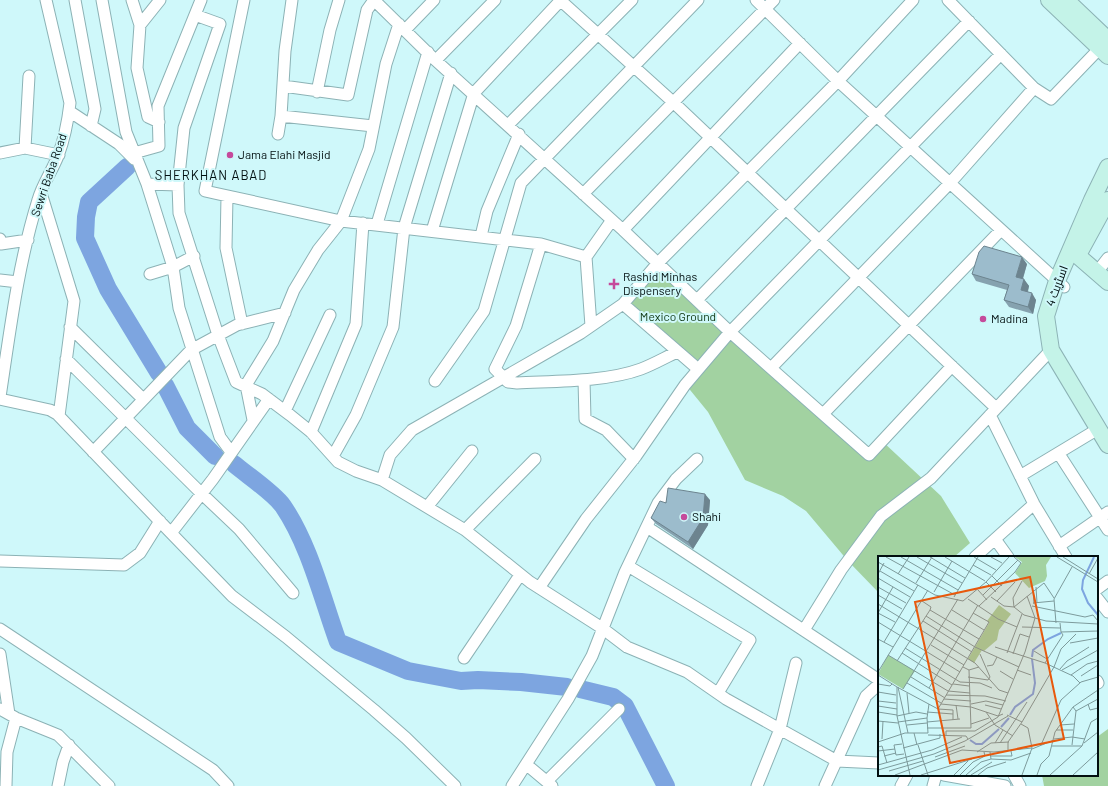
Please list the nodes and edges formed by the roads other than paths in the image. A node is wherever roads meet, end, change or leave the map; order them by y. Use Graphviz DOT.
graph roads {
  1 [pos="46,0"];
  2 [pos="76,0"];
  3 [pos="102,0"];
  4 [pos="132,0"];
  5 [pos="160,0"];
  6 [pos="201,0"];
  7 [pos="244,0"];
  8 [pos="292,0"];
  9 [pos="339,0"];
  10 [pos="374,0"];
  11 [pos="434,0"];
  12 [pos="495,0"];
  13 [pos="561,0"];
  14 [pos="632,0"];
  15 [pos="698,0"];
  16 [pos="756,0"];
  17 [pos="774,0"];
  18 [pos="912,0"];
  19 [pos="948,0"];
  20 [pos="1049,0"];
  21 [pos="1066,0"];
  22 [pos="766,9"];
  23 [pos="195,15"];
  24 [pos="969,21"];
  25 [pos="140,25"];
  26 [pos="402,27"];
  27 [pos="599,35"];
  28 [pos="800,43"];
  29 [pos="1105,48"];
  30 [pos="1001,54"];
  31 [pos="432,56"];
  32 [pos="634,67"];
  33 [pos="451,73"];
  34 [pos="29,76"];
  35 [pos="838,80"];
  36 [pos="283,86"];
  37 [pos="1034,88"];
  38 [pos="317,92"];
  39 [pos="474,93"];
  40 [pos="672,102"];
  41 [pos="69,111"];
  42 [pos="281,116"];
  43 [pos="876,116"];
  44 [pos="159,122"];
  45 [pos="508,125"];
  46 [pos="91,126"];
  47 [pos="373,126"];
  48 [pos="278,134"];
  49 [pos="519,134"];
  50 [pos="710,138"];
  51 [pos="910,147"];
  52 [pos="25,148"];
  53 [pos="0,153"];
  54 [pos="58,155"];
  55 [pos="136,158"];
  56 [pos="544,158"];
  57 [pos="1108,167"];
  58 [pos="747,173"];
  59 [pos="950,183"];
  60 [pos="147,184"];
  61 [pos="178,185"];
  62 [pos="41,194"];
  63 [pos="583,194"];
  64 [pos="227,196"];
  65 [pos="1108,200"];
  66 [pos="786,210"];
  67 [pos="612,220"];
  68 [pos="341,221"];
  69 [pos="363,223"];
  70 [pos="377,224"];
  71 [pos="404,228"];
  72 [pos="623,230"];
  73 [pos="1001,230"];
  74 [pos="432,231"];
  75 [pos="481,236"];
  76 [pos="0,238"];
  77 [pos="504,239"];
  78 [pos="28,240"];
  79 [pos="819,241"];
  80 [pos="541,244"];
  81 [pos="194,256"];
  82 [pos="586,256"];
  83 [pos="1078,256"];
  84 [pos="1108,258"];
  85 [pos="657,264"];
  86 [pos="173,267"];
  87 [pos="150,274"];
  88 [pos="1102,277"];
  89 [pos="858,278"];
  90 [pos="0,280"];
  91 [pos="18,282"];
  92 [pos="1060,284"];
  93 [pos="697,300"];
  94 [pos="624,304"];
  95 [pos="285,313"];
  96 [pos="330,315"];
  97 [pos="242,324"];
  98 [pos="908,325"];
  99 [pos="591,326"];
  100 [pos="70,327"];
  101 [pos="730,332"];
  102 [pos="218,335"];
  103 [pos="191,350"];
  104 [pos="1051,350"];
  105 [pos="677,352"];
  106 [pos="66,359"];
  107 [pos="952,366"];
  108 [pos="771,368"];
  109 [pos="698,369"];
  110 [pos="503,377"];
  111 [pos="584,380"];
  112 [pos="435,381"];
  113 [pos="246,385"];
  114 [pos="0,398"];
  115 [pos="143,399"];
  116 [pos="269,399"];
  117 [pos="284,411"];
  118 [pos="993,411"];
  119 [pos="823,414"];
  120 [pos="59,416"];
  121 [pos="125,418"];
  122 [pos="253,420"];
  123 [pos="1103,429"];
  124 [pos="311,432"];
  125 [pos="1108,445"];
  126 [pos="472,451"];
  127 [pos="93,452"];
  128 [pos="231,452"];
  129 [pos="1059,454"];
  130 [pos="333,456"];
  131 [pos="535,459"];
  132 [pos="634,459"];
  133 [pos="697,459"];
  134 [pos="1020,476"];
  135 [pos="382,480"];
  136 [pos="201,493"];
  137 [pos="1034,504"];
  138 [pos="427,507"];
  139 [pos="1104,515"];
  140 [pos="160,522"];
  141 [pos="647,528"];
  142 [pos="465,530"];
  143 [pos="1108,530"];
  144 [pos="171,533"];
  145 [pos="995,538"];
  146 [pos="1058,546"];
  147 [pos="976,556"];
  148 [pos="1007,556"];
  149 [pos="1065,556"];
  150 [pos="0,561"];
  151 [pos="628,566"];
  152 [pos="520,575"];
  153 [pos="1108,581"];
  154 [pos="539,588"];
  155 [pos="1098,588"];
  156 [pos="293,593"];
  157 [pos="1098,599"];
  158 [pos="1108,612"];
  159 [pos="602,628"];
  160 [pos="0,629"];
  161 [pos="804,630"];
  162 [pos="0,654"];
  163 [pos="464,658"];
  164 [pos="796,663"];
  165 [pos="878,679"];
  166 [pos="878,685"];
  167 [pos="718,693"];
  168 [pos="619,709"];
  169 [pos="9,714"];
  170 [pos="780,728"];
  171 [pos="69,745"];
  172 [pos="837,761"];
  173 [pos="878,763"];
  174 [pos="527,765"];
  175 [pos="906,776"];
  176 [pos="936,776"];
  177 [pos="950,776"];
  178 [pos="1015,776"];
  179 [pos="100,781"];
  180 [pos="550,784"];
  181 [pos="6,786"];
  182 [pos="58,786"];
  183 [pos="109,786"];
  184 [pos="228,786"];
  185 [pos="455,786"];
  186 [pos="512,786"];
  187 [pos="757,786"];
  188 [pos="825,786"];
  189 [pos="901,786"];
  190 [pos="933,786"];
  191 [pos="1005,786"];
  192 [pos="1020,786"];
  1 -- 41 [label="street, Sewri Baba Road"];
  2 -- 46 [label="street"];
  3 -- 55 [label="street"];
  4 -- 25 [label="street"];
  5 -- 25 [label="street"];
  6 -- 23 [label="street"];
  7 -- 64 [label="street"];
  8 -- 36 [label="street"];
  9 -- 38 [label="street"];
  10 -- 26 [label="street"];
  10 -- 38 [label="street"];
  11 -- 26 [label="street"];
  12 -- 31 [label="street"];
  13 -- 27 [label="street"];
  13 -- 39 [label="street"];
  14 -- 27 [label="street"];
  15 -- 32 [label="street"];
  16 -- 22 [label="street"];
  17 -- 22 [label="street"];
  18 -- 35 [label="street"];
  19 -- 24 [label="street"];
  20 -- 29 [label="main road"];
  21 -- 29 [label="main road"];
  22 -- 28 [label="street"];
  22 -- 40 [label="street"];
  23 -- 44 [label="street"];
  23 -- 61 [label="street"];
  24 -- 30 [label="street"];
  24 -- 43 [label="street"];
  25 -- 44 [label="street"];
  26 -- 31 [label="street"];
  26 -- 47 [label="street"];
  27 -- 32 [label="street"];
  27 -- 45 [label="street"];
  28 -- 35 [label="street"];
  28 -- 50 [label="street"];
  29 -- 37 [label="street"];
  30 -- 37 [label="street"];
  30 -- 51 [label="street"];
  31 -- 33 [label="street"];
  31 -- 70 [label="street"];
  32 -- 40 [label="street"];
  32 -- 56 [label="street"];
  33 -- 39 [label="street"];
  33 -- 71 [label="street"];
  34 -- 52 [label="street"];
  35 -- 43 [label="street"];
  35 -- 58 [label="street"];
  36 -- 38 [label="street"];
  36 -- 42 [label="street"];
  37 -- 59 [label="street"];
  39 -- 45 [label="street"];
  39 -- 74 [label="street"];
  40 -- 50 [label="street"];
  40 -- 63 [label="street"];
  41 -- 46 [label="street"];
  41 -- 54 [label="street, Sewri Baba Road"];
  42 -- 47 [label="street"];
  42 -- 48 [label="street"];
  43 -- 51 [label="street"];
  43 -- 66 [label="street"];
  44 -- 55 [label="street"];
  45 -- 49 [label="street"];
  46 -- 55 [label="street"];
  47 -- 68 [label="street"];
  49 -- 56 [label="street"];
  49 -- 75 [label="street"];
  50 -- 58 [label="street"];
  50 -- 72 [label="street"];
  51 -- 59 [label="street"];
  51 -- 79 [label="street"];
  52 -- 53 [label="street"];
  52 -- 54 [label="street"];
  54 -- 62 [label="street, Sewri Baba Road"];
  55 -- 60 [label="street"];
  56 -- 63 [label="street"];
  56 -- 77 [label="street"];
  57 -- 92 [label="main road, اسٹریٹ 4"];
  58 -- 66 [label="street"];
  58 -- 85 [label="street"];
  59 -- 73 [label="street"];
  59 -- 89 [label="street"];
  60 -- 61 [label="street"];
  60 -- 86 [label="street"];
  61 -- 81 [label="street"];
  62 -- 78 [label="street, Sewri Baba Road"];
  62 -- 100 [label="street"];
  63 -- 67 [label="street"];
  64 -- 68 [label="street"];
  64 -- 97 [label="street"];
  65 -- 83 [label="main road, اسٹریٹ 4"];
  66 -- 79 [label="street"];
  66 -- 93 [label="street"];
  67 -- 72 [label="street"];
  67 -- 82 [label="street"];
  68 -- 69 [label="street"];
  68 -- 95 [label="street"];
  69 -- 70 [label="street"];
  69 -- 124 [label="street"];
  70 -- 71 [label="street"];
  71 -- 74 [label="street"];
  71 -- 130 [label="street"];
  72 -- 85 [label="street"];
  73 -- 92 [label="street"];
  73 -- 98 [label="street"];
  74 -- 75 [label="street"];
  75 -- 77 [label="street"];
  76 -- 78 [label="street"];
  77 -- 80 [label="street"];
  77 -- 112 [label="street"];
  78 -- 91 [label="street, Sewri Baba Road"];
  79 -- 89 [label="street"];
  79 -- 101 [label="street"];
  80 -- 82 [label="street"];
  80 -- 110 [label="street"];
  81 -- 86 [label="street"];
  81 -- 102 [label="street"];
  82 -- 99 [label="street"];
  83 -- 88 [label="main road"];
  83 -- 92 [label="main road, اسٹریٹ 4"];
  84 -- 88 [label="street"];
  85 -- 93 [label="street"];
  85 -- 94 [label="street"];
  86 -- 87 [label="street"];
  86 -- 103 [label="street"];
  89 -- 98 [label="street"];
  89 -- 108 [label="street"];
  90 -- 91 [label="street"];
  91 -- 114 [label="street, Sewri Baba Road"];
  92 -- 104 [label="main road, اسٹریٹ 4"];
  92 -- 123 [label="main road, اسٹریٹ 4"];
  93 -- 101 [label="street"];
  94 -- 99 [label="street"];
  94 -- 105 [label="street"];
  95 -- 97 [label="street"];
  95 -- 113 [label="street"];
  96 -- 117 [label="street"];
  97 -- 102 [label="street"];
  98 -- 107 [label="street"];
  98 -- 119 [label="street"];
  99 -- 110 [label="street"];
  100 -- 106 [label="street"];
  100 -- 115 [label="street"];
  101 -- 108 [label="street"];
  101 -- 109 [label="street"];
  102 -- 103 [label="street"];
  102 -- 113 [label="street"];
  103 -- 115 [label="street"];
  103 -- 128 [label="street"];
  104 -- 118 [label="street"];
  104 -- 123 [label="main road, اسٹریٹ 4"];
  105 -- 109 [label="street"];
  105 -- 111 [label="street"];
  106 -- 120 [label="street"];
  106 -- 121 [label="street"];
  107 -- 118 [label="street"];
  107 -- 119 [label="street"];
  108 -- 119 [label="street"];
  109 -- 132 [label="street"];
  110 -- 111 [label="street"];
  110 -- 135 [label="street"];
  111 -- 132 [label="street"];
  113 -- 116 [label="street"];
  113 -- 122 [label="street"];
  114 -- 120 [label="street"];
  115 -- 121 [label="street"];
  116 -- 117 [label="street"];
  116 -- 122 [label="street"];
  117 -- 124 [label="street"];
  118 -- 134 [label="street"];
  118 -- 161 [label="street"];
  120 -- 127 [label="street"];
  121 -- 127 [label="street"];
  121 -- 136 [label="street"];
  122 -- 128 [label="street"];
  123 -- 125 [label="main road, اسٹریٹ 4"];
  123 -- 129 [label="street"];
  124 -- 130 [label="street"];
  126 -- 138 [label="street"];
  127 -- 140 [label="street"];
  128 -- 136 [label="street"];
  129 -- 134 [label="street"];
  129 -- 139 [label="street"];
  130 -- 135 [label="street"];
  131 -- 142 [label="street"];
  132 -- 154 [label="street"];
  133 -- 141 [label="street"];
  134 -- 137 [label="street"];
  135 -- 138 [label="street"];
  136 -- 144 [label="street"];
  136 -- 156 [label="street"];
  137 -- 145 [label="street"];
  137 -- 146 [label="street"];
  138 -- 142 [label="street"];
  139 -- 143 [label="street"];
  139 -- 146 [label="street"];
  140 -- 144 [label="street"];
  140 -- 150 [label="street"];
  141 -- 151 [label="street"];
  141 -- 161 [label="street"];
  142 -- 152 [label="street"];
  144 -- 185 [label="street"];
  145 -- 147 [label="street"];
  145 -- 148 [label="street"];
  146 -- 149 [label="street"];
  151 -- 159 [label="street"];
  151 -- 167 [label="street"];
  152 -- 154 [label="street"];
  152 -- 163 [label="street"];
  153 -- 155 [label="street"];
  154 -- 159 [label="street"];
  157 -- 158 [label="street"];
  159 -- 167 [label="street"];
  159 -- 174 [label="street"];
  160 -- 184 [label="street"];
  161 -- 165 [label="street"];
  162 -- 169 [label="street"];
  164 -- 170 [label="street"];
  166 -- 172 [label="street"];
  167 -- 170 [label="street"];
  168 -- 180 [label="street"];
  169 -- 171 [label="street"];
  169 -- 181 [label="street"];
  170 -- 172 [label="street"];
  170 -- 187 [label="street"];
  171 -- 179 [label="street"];
  171 -- 182 [label="street"];
  172 -- 173 [label="street"];
  172 -- 188 [label="street"];
  174 -- 180 [label="street"];
  174 -- 186 [label="street"];
  175 -- 189 [label="street"];
  176 -- 190 [label="street"];
  177 -- 191 [label="street"];
  178 -- 192 [label="street"];
  179 -- 183 [label="street"];
}
